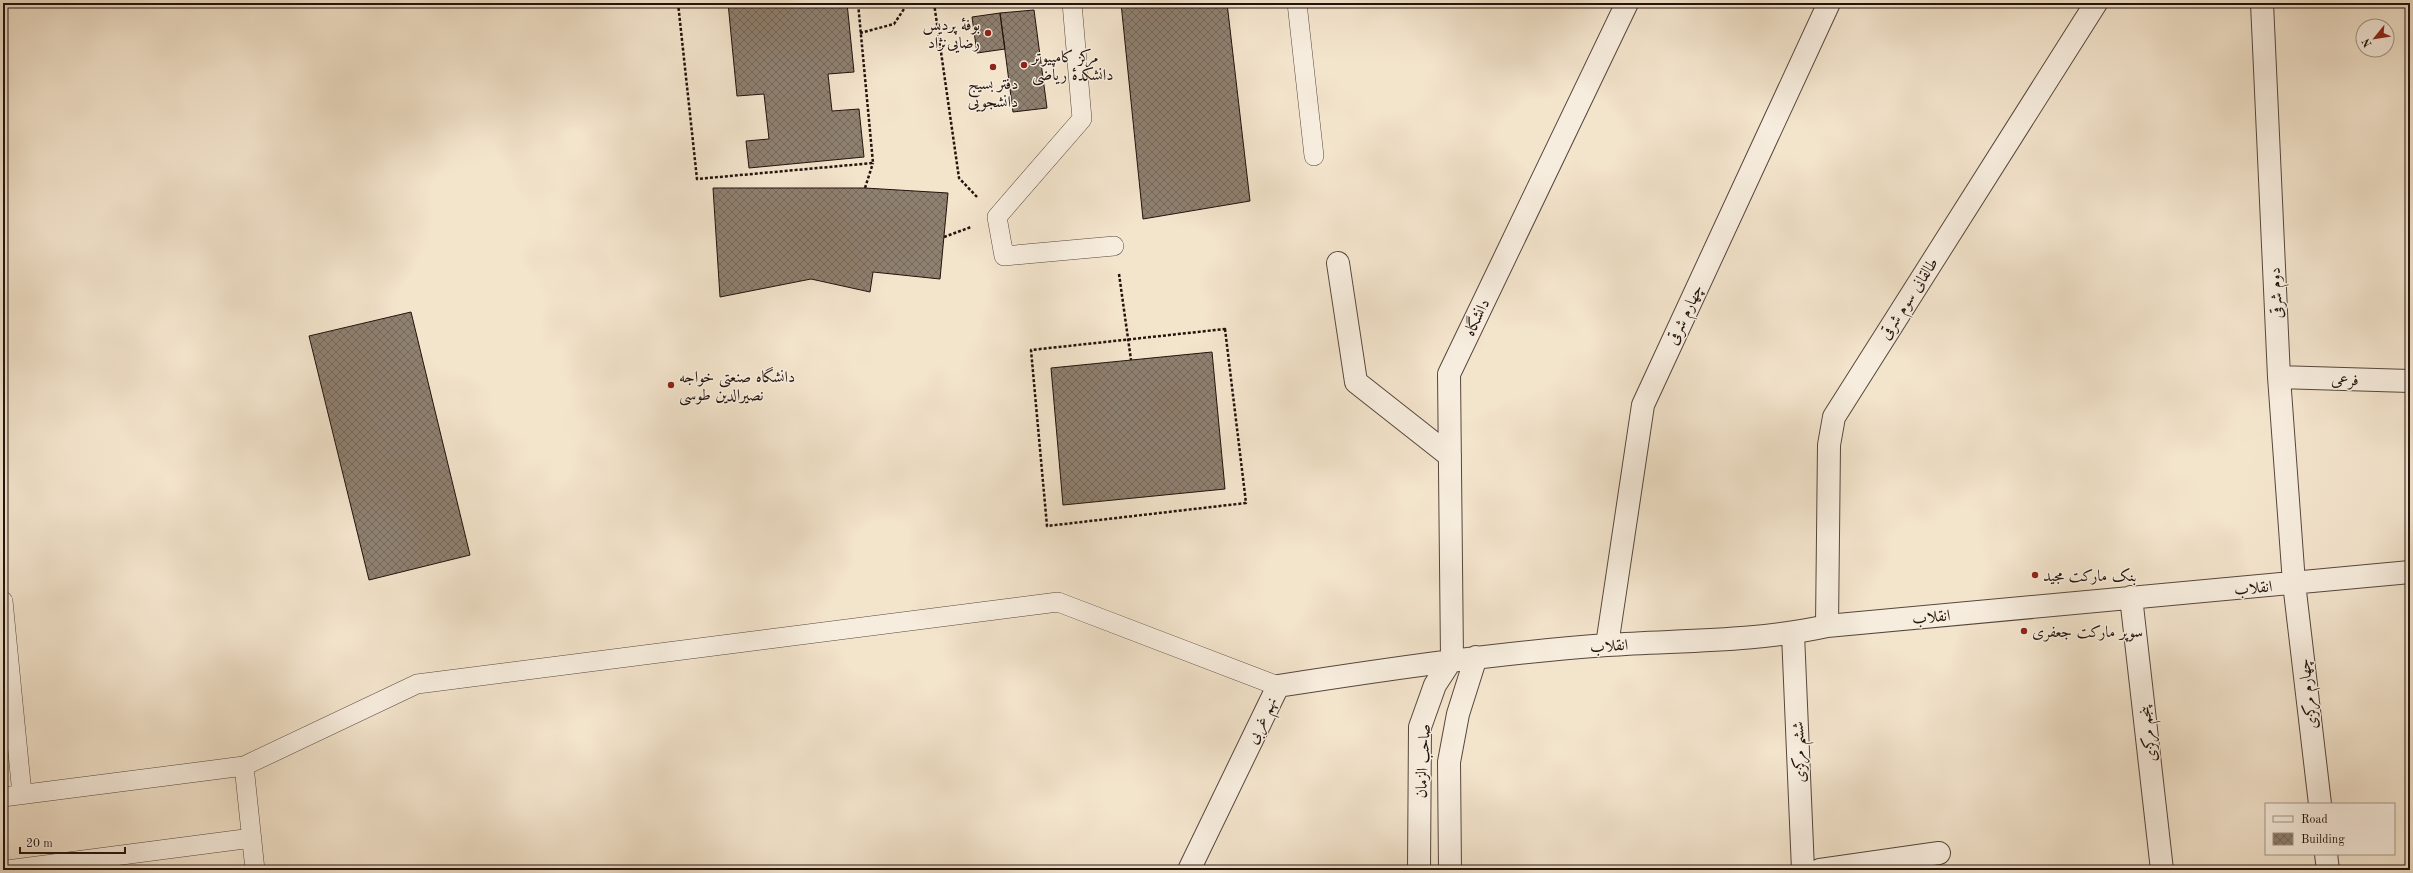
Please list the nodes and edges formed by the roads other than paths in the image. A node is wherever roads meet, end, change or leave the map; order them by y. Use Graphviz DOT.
graph roads {
  1 [pos="1072,3"];
  2 [pos="1297,3"];
  3 [pos="1626,3"];
  4 [pos="1829,3"];
  5 [pos="2096,3"];
  6 [pos="2262,3"];
  7 [pos="1314,156"];
  8 [pos="1114,246"];
  9 [pos="1338,263"];
  10 [pos="2279,377"];
  11 [pos="2410,381"];
  12 [pos="1450,456"];
  13 [pos="2410,572"];
  14 [pos="2294,583"];
  15 [pos="2131,597"];
  16 [pos="3,601"];
  17 [pos="1827,626"];
  18 [pos="1793,634"];
  19 [pos="1607,645"];
  20 [pos="1476,657"];
  21 [pos="1452,659"];
  22 [pos="1278,686"];
  23 [pos="244,766"];
  24 [pos="22,794"];
  25 [pos="3,797"];
  26 [pos="2320,803"];
  27 [pos="252,838"];
  28 [pos="1939,853"];
  29 [pos="2326,855"];
  30 [pos="7,870"];
  31 [pos="255,870"];
  32 [pos="1189,870"];
  33 [pos="1419,870"];
  34 [pos="1450,870"];
  35 [pos="1803,870"];
  36 [pos="1820,870"];
  37 [pos="2162,870"];
  38 [pos="2328,870"];
  1 -- 8 [label="lane"];
  2 -- 7 [label="lane"];
  3 -- 12 [label="street, دانشگاه"];
  4 -- 19 [label="street, چهارم شرقی"];
  5 -- 17 [label="street, طالقانی سوم شرقی"];
  6 -- 10 [label="street, دوم شرقی"];
  9 -- 12 [label="street"];
  10 -- 11 [label="street, فرعی"];
  10 -- 14 [label="street, دوم شرقی"];
  12 -- 21 [label="street, دانشگاه"];
  13 -- 14 [label="street, انقلاب"];
  14 -- 15 [label="street, انقلاب"];
  14 -- 26 [label="street, چهارم مرکزی"];
  15 -- 17 [label="street, انقلاب"];
  15 -- 37 [label="street, پنجم مرکزی"];
  16 -- 24 [label="lane"];
  17 -- 18 [label="street, انقلاب"];
  18 -- 19 [label="street, انقلاب"];
  18 -- 35 [label="street, ششم مرکزی"];
  19 -- 20 [label="street, انقلاب"];
  20 -- 21 [label="street, انقلاب"];
  20 -- 34 [label="street, صاحب الزمان"];
  21 -- 22 [label="street, نهم غربی"];
  21 -- 33 [label="street, صاحب الزمان"];
  22 -- 23 [label="lane"];
  22 -- 32 [label="street, نهم غربی"];
  23 -- 24 [label="lane"];
  23 -- 27 [label="lane"];
  24 -- 25 [label="lane"];
  27 -- 30 [label="lane"];
  27 -- 31 [label="lane"];
  28 -- 36 [label="street"];
  29 -- 38 [label="street"];
}
